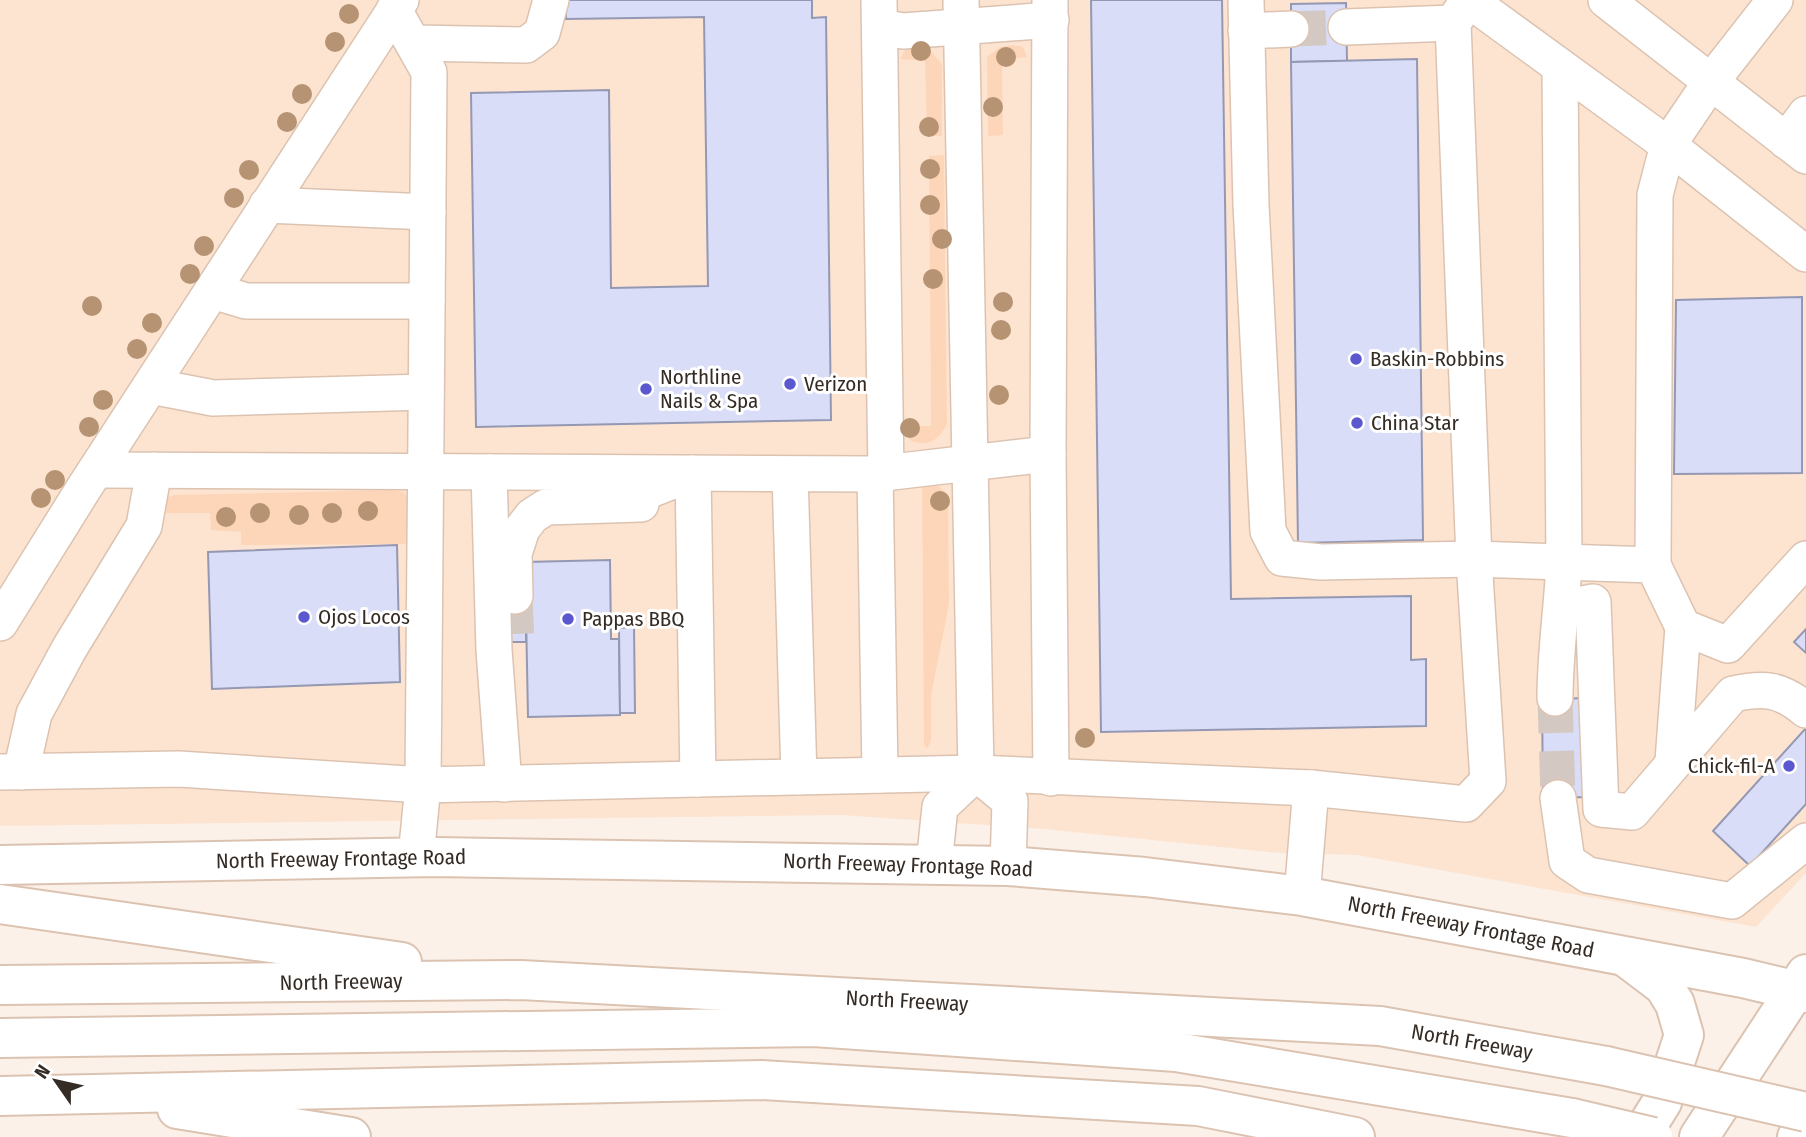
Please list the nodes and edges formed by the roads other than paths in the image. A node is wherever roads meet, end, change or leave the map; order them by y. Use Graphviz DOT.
graph roads {
  1 [pos="551,0"];
  2 [pos="1605,0"];
  3 [pos="1775,0"];
  4 [pos="398,5"];
  5 [pos="1463,8"];
  6 [pos="1051,10"];
  7 [pos="879,13"];
  8 [pos="962,14"];
  9 [pos="1246,15"];
  10 [pos="1346,27"];
  11 [pos="1291,29"];
  12 [pos="413,43"];
  13 [pos="1560,68"];
  14 [pos="1710,83"];
  15 [pos="1799,137"];
  16 [pos="1668,145"];
  17 [pos="267,205"];
  18 [pos="428,212"];
  19 [pos="1806,254"];
  20 [pos="213,291"];
  21 [pos="427,301"];
  22 [pos="151,386"];
  23 [pos="426,391"];
  24 [pos="1048,454"];
  25 [pos="968,461"];
  26 [pos="98,470"];
  27 [pos="154,470"];
  28 [pos="425,471"];
  29 [pos="489,472"];
  30 [pos="790,474"];
  31 [pos="881,474"];
  32 [pos="693,490"];
  33 [pos="1474,559"];
  34 [pos="1806,559"];
  35 [pos="1564,563"];
  36 [pos="1653,565"];
  37 [pos="515,599"];
  38 [pos="1562,610"];
  39 [pos="0,623"];
  40 [pos="1683,627"];
  41 [pos="517,642"];
  42 [pos="1728,645"];
  43 [pos="1734,694"];
  44 [pos="498,698"];
  45 [pos="1567,698"];
  46 [pos="1806,710"];
  47 [pos="1673,761"];
  48 [pos="10,772"];
  49 [pos="976,773"];
  50 [pos="880,775"];
  51 [pos="799,777"];
  52 [pos="1051,778"];
  53 [pos="698,779"];
  54 [pos="504,783"];
  55 [pos="423,785"];
  56 [pos="1311,788"];
  57 [pos="1568,797"];
  58 [pos="1806,841"];
  59 [pos="416,857"];
  60 [pos="934,864"];
  61 [pos="0,865"];
  62 [pos="1008,866"];
  63 [pos="1302,896"];
  64 [pos="0,904"];
  65 [pos="1623,956"];
  66 [pos="521,980"];
  67 [pos="0,985"];
  68 [pos="1802,985"];
  69 [pos="0,1038"];
  70 [pos="82,1094"];
  71 [pos="0,1096"];
  72 [pos="1806,1112"];
  73 [pos="1806,1123"];
  74 [pos="351,1137"];
  75 [pos="1355,1137"];
  76 [pos="1640,1137"];
  77 [pos="1653,1137"];
  78 [pos="1699,1137"];
  79 [pos="1797,1137"];
  1 -- 12 [label="lane"];
  2 -- 14 [label="lane"];
  3 -- 14 [label="lane"];
  4 -- 12 [label="lane"];
  4 -- 17 [label="lane"];
  5 -- 10 [label="lane"];
  5 -- 13 [label="lane"];
  5 -- 33 [label="lane"];
  6 -- 8 [label="lane"];
  6 -- 24 [label="lane"];
  7 -- 8 [label="lane"];
  7 -- 31 [label="lane"];
  8 -- 25 [label="lane"];
  9 -- 11 [label="lane"];
  9 -- 33 [label="lane"];
  12 -- 18 [label="lane"];
  13 -- 16 [label="lane"];
  13 -- 35 [label="lane"];
  14 -- 15 [label="lane"];
  14 -- 16 [label="lane"];
  16 -- 19 [label="lane"];
  16 -- 36 [label="lane"];
  17 -- 18 [label="lane"];
  17 -- 20 [label="lane"];
  18 -- 21 [label="lane"];
  20 -- 21 [label="lane"];
  20 -- 22 [label="lane"];
  21 -- 23 [label="lane"];
  22 -- 23 [label="lane"];
  22 -- 26 [label="lane"];
  23 -- 28 [label="lane"];
  24 -- 25 [label="lane"];
  24 -- 52 [label="lane"];
  25 -- 31 [label="lane"];
  25 -- 49 [label="lane"];
  26 -- 27 [label="lane"];
  26 -- 39 [label="lane"];
  27 -- 28 [label="lane"];
  27 -- 48 [label="lane"];
  28 -- 29 [label="lane"];
  28 -- 55 [label="lane"];
  29 -- 32 [label="lane"];
  29 -- 44 [label="lane"];
  30 -- 31 [label="lane"];
  30 -- 32 [label="lane"];
  30 -- 51 [label="lane"];
  31 -- 50 [label="lane"];
  32 -- 37 [label="lane"];
  32 -- 53 [label="lane"];
  33 -- 35 [label="lane"];
  33 -- 56 [label="lane"];
  34 -- 42 [label="lane"];
  35 -- 36 [label="lane"];
  35 -- 38 [label="lane"];
  36 -- 40 [label="lane"];
  38 -- 45 [label="lane"];
  38 -- 47 [label="lane"];
  40 -- 42 [label="lane"];
  40 -- 47 [label="lane"];
  41 -- 44 [label="lane"];
  42 -- 43 [label="lane"];
  43 -- 46 [label="lane"];
  43 -- 47 [label="lane"];
  44 -- 54 [label="lane"];
  48 -- 55 [label="lane"];
  49 -- 50 [label="lane"];
  49 -- 52 [label="lane"];
  49 -- 60 [label="lane"];
  49 -- 62 [label="lane"];
  50 -- 51 [label="lane"];
  51 -- 53 [label="lane"];
  52 -- 56 [label="lane"];
  53 -- 54 [label="lane"];
  54 -- 55 [label="lane"];
  55 -- 59 [label="lane"];
  56 -- 63 [label="lane"];
  57 -- 58 [label="lane"];
  59 -- 60 [label="main road, North Freeway Frontage Road"];
  59 -- 61 [label="main road, North Freeway Frontage Road"];
  60 -- 62 [label="main road, North Freeway Frontage Road"];
  62 -- 63 [label="main road, North Freeway Frontage Road"];
  63 -- 65 [label="main road, North Freeway Frontage Road"];
  64 -- 66 [label="main road"];
  65 -- 68 [label="main road, North Freeway Frontage Road"];
  65 -- 76 [label="main road"];
  66 -- 67 [label="main road, North Freeway"];
  66 -- 72 [label="main road, North Freeway, bridge"];
  68 -- 78 [label="main road"];
  69 -- 77 [label="main road, North Freeway, bridge"];
  70 -- 71 [label="main road"];
  70 -- 74 [label="main road"];
  70 -- 75 [label="main road"];
  73 -- 79 [label="main road"];
}
